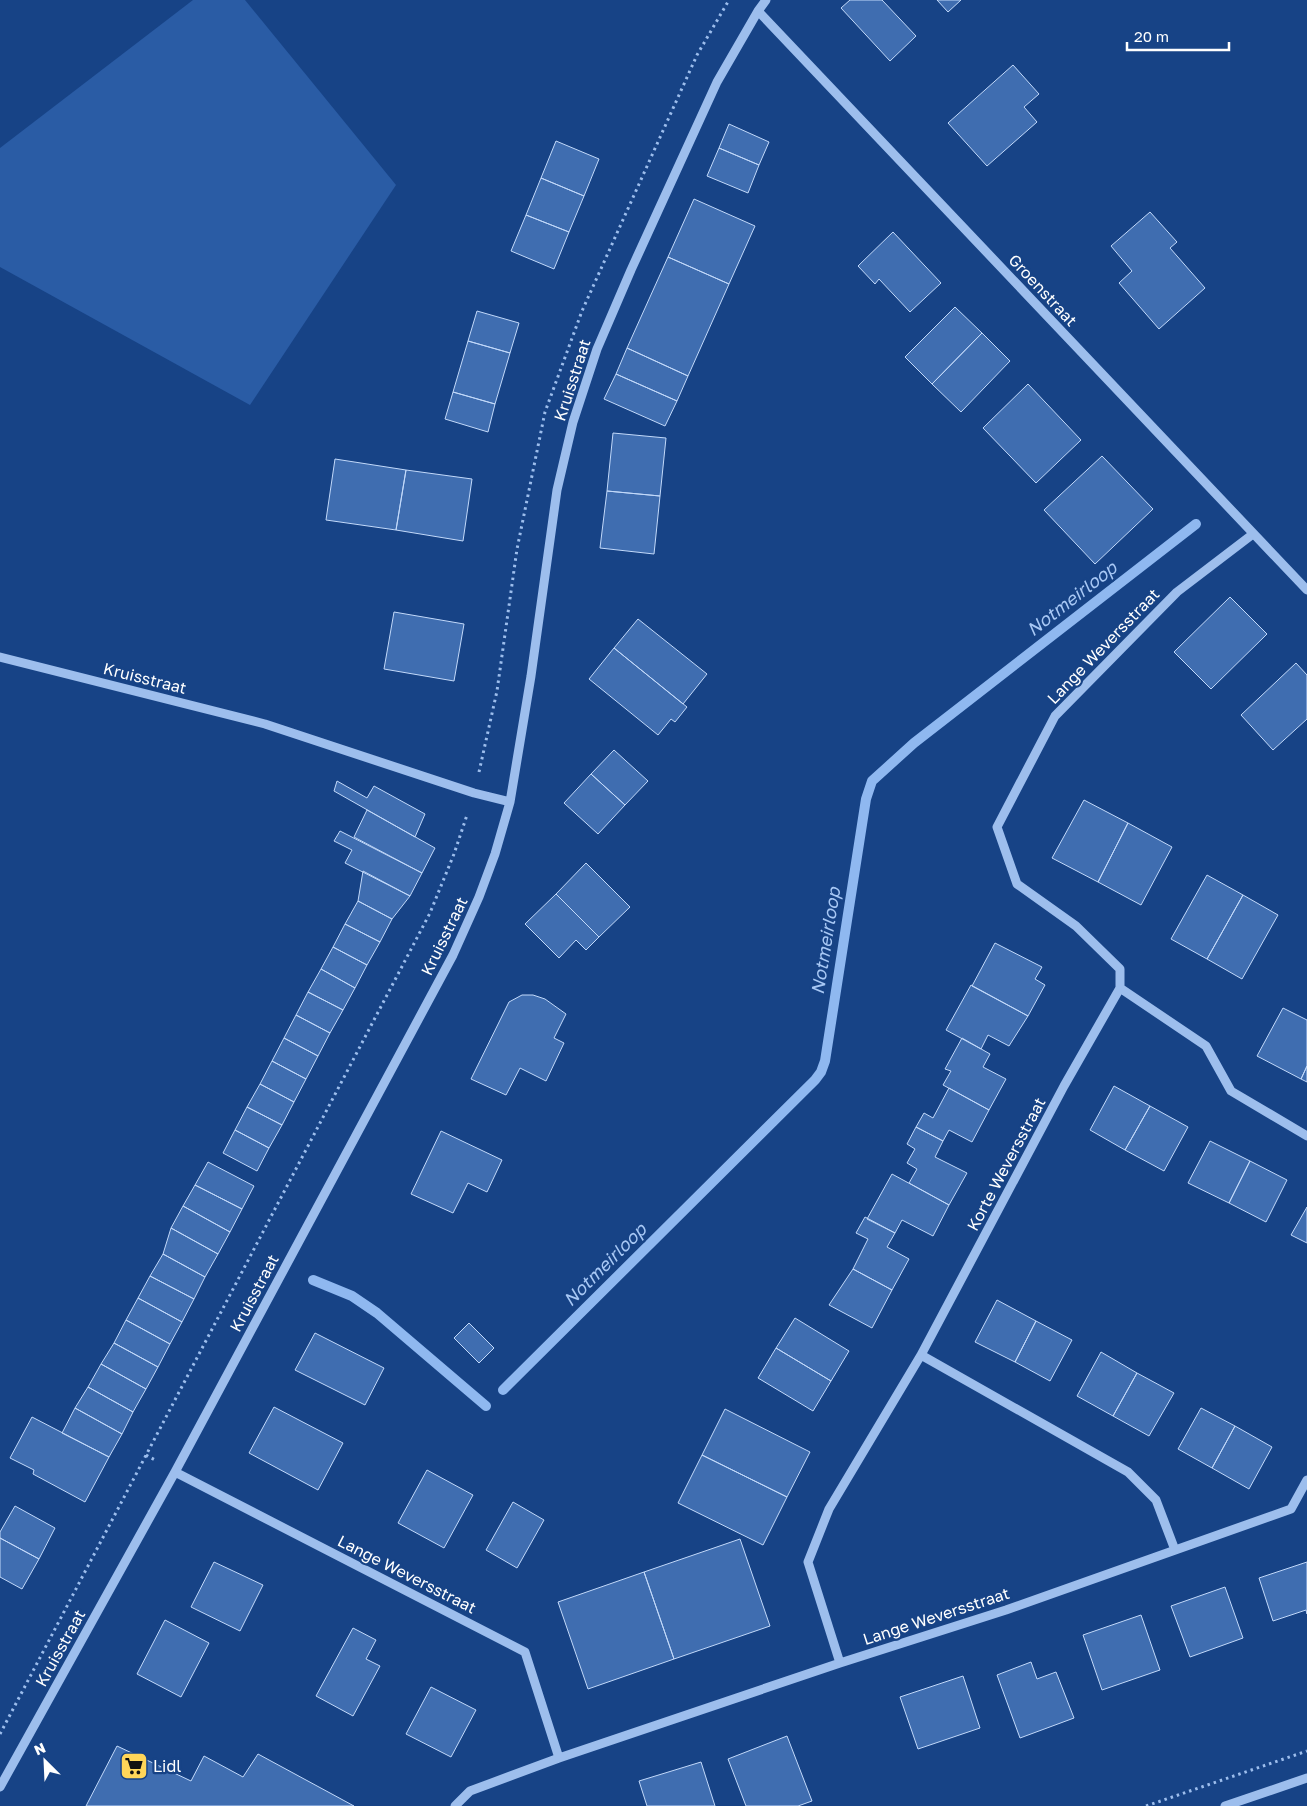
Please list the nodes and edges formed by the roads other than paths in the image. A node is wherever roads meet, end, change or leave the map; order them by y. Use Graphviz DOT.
graph roads {
  1 [pos="766,0"];
  2 [pos="758,11"];
  3 [pos="1253,534"];
  4 [pos="1307,590"];
  5 [pos="0,656"];
  6 [pos="510,802"];
  7 [pos="1120,988"];
  8 [pos="1307,1136"];
  9 [pos="921,1355"];
  10 [pos="175,1472"];
  11 [pos="1307,1480"];
  12 [pos="1175,1550"];
  13 [pos="840,1663"];
  14 [pos="558,1758"];
  15 [pos="1307,1778"];
  16 [pos="0,1787"];
  17 [pos="455,1806"];
  18 [pos="1226,1806"];
  1 -- 2 [label="street, Kruisstraat"];
  2 -- 3 [label="street, Groenstraat"];
  2 -- 6 [label="street, Kruisstraat"];
  3 -- 4 [label="street, Groenstraat"];
  3 -- 7 [label="street, Lange Weversstraat"];
  5 -- 6 [label="street, Kruisstraat"];
  6 -- 10 [label="street, Kruisstraat"];
  7 -- 8 [label="street"];
  7 -- 9 [label="street, Korte Weversstraat"];
  9 -- 12 [label="street"];
  9 -- 13 [label="street, Korte Weversstraat"];
  10 -- 14 [label="street, Lange Weversstraat"];
  10 -- 16 [label="street, Kruisstraat"];
  11 -- 12 [label="street, Lange Weversstraat"];
  12 -- 13 [label="street, Lange Weversstraat"];
  13 -- 14 [label="street, Lange Weversstraat"];
  14 -- 17 [label="street, Lange Weversstraat"];
  15 -- 18 [label="street"];
}
